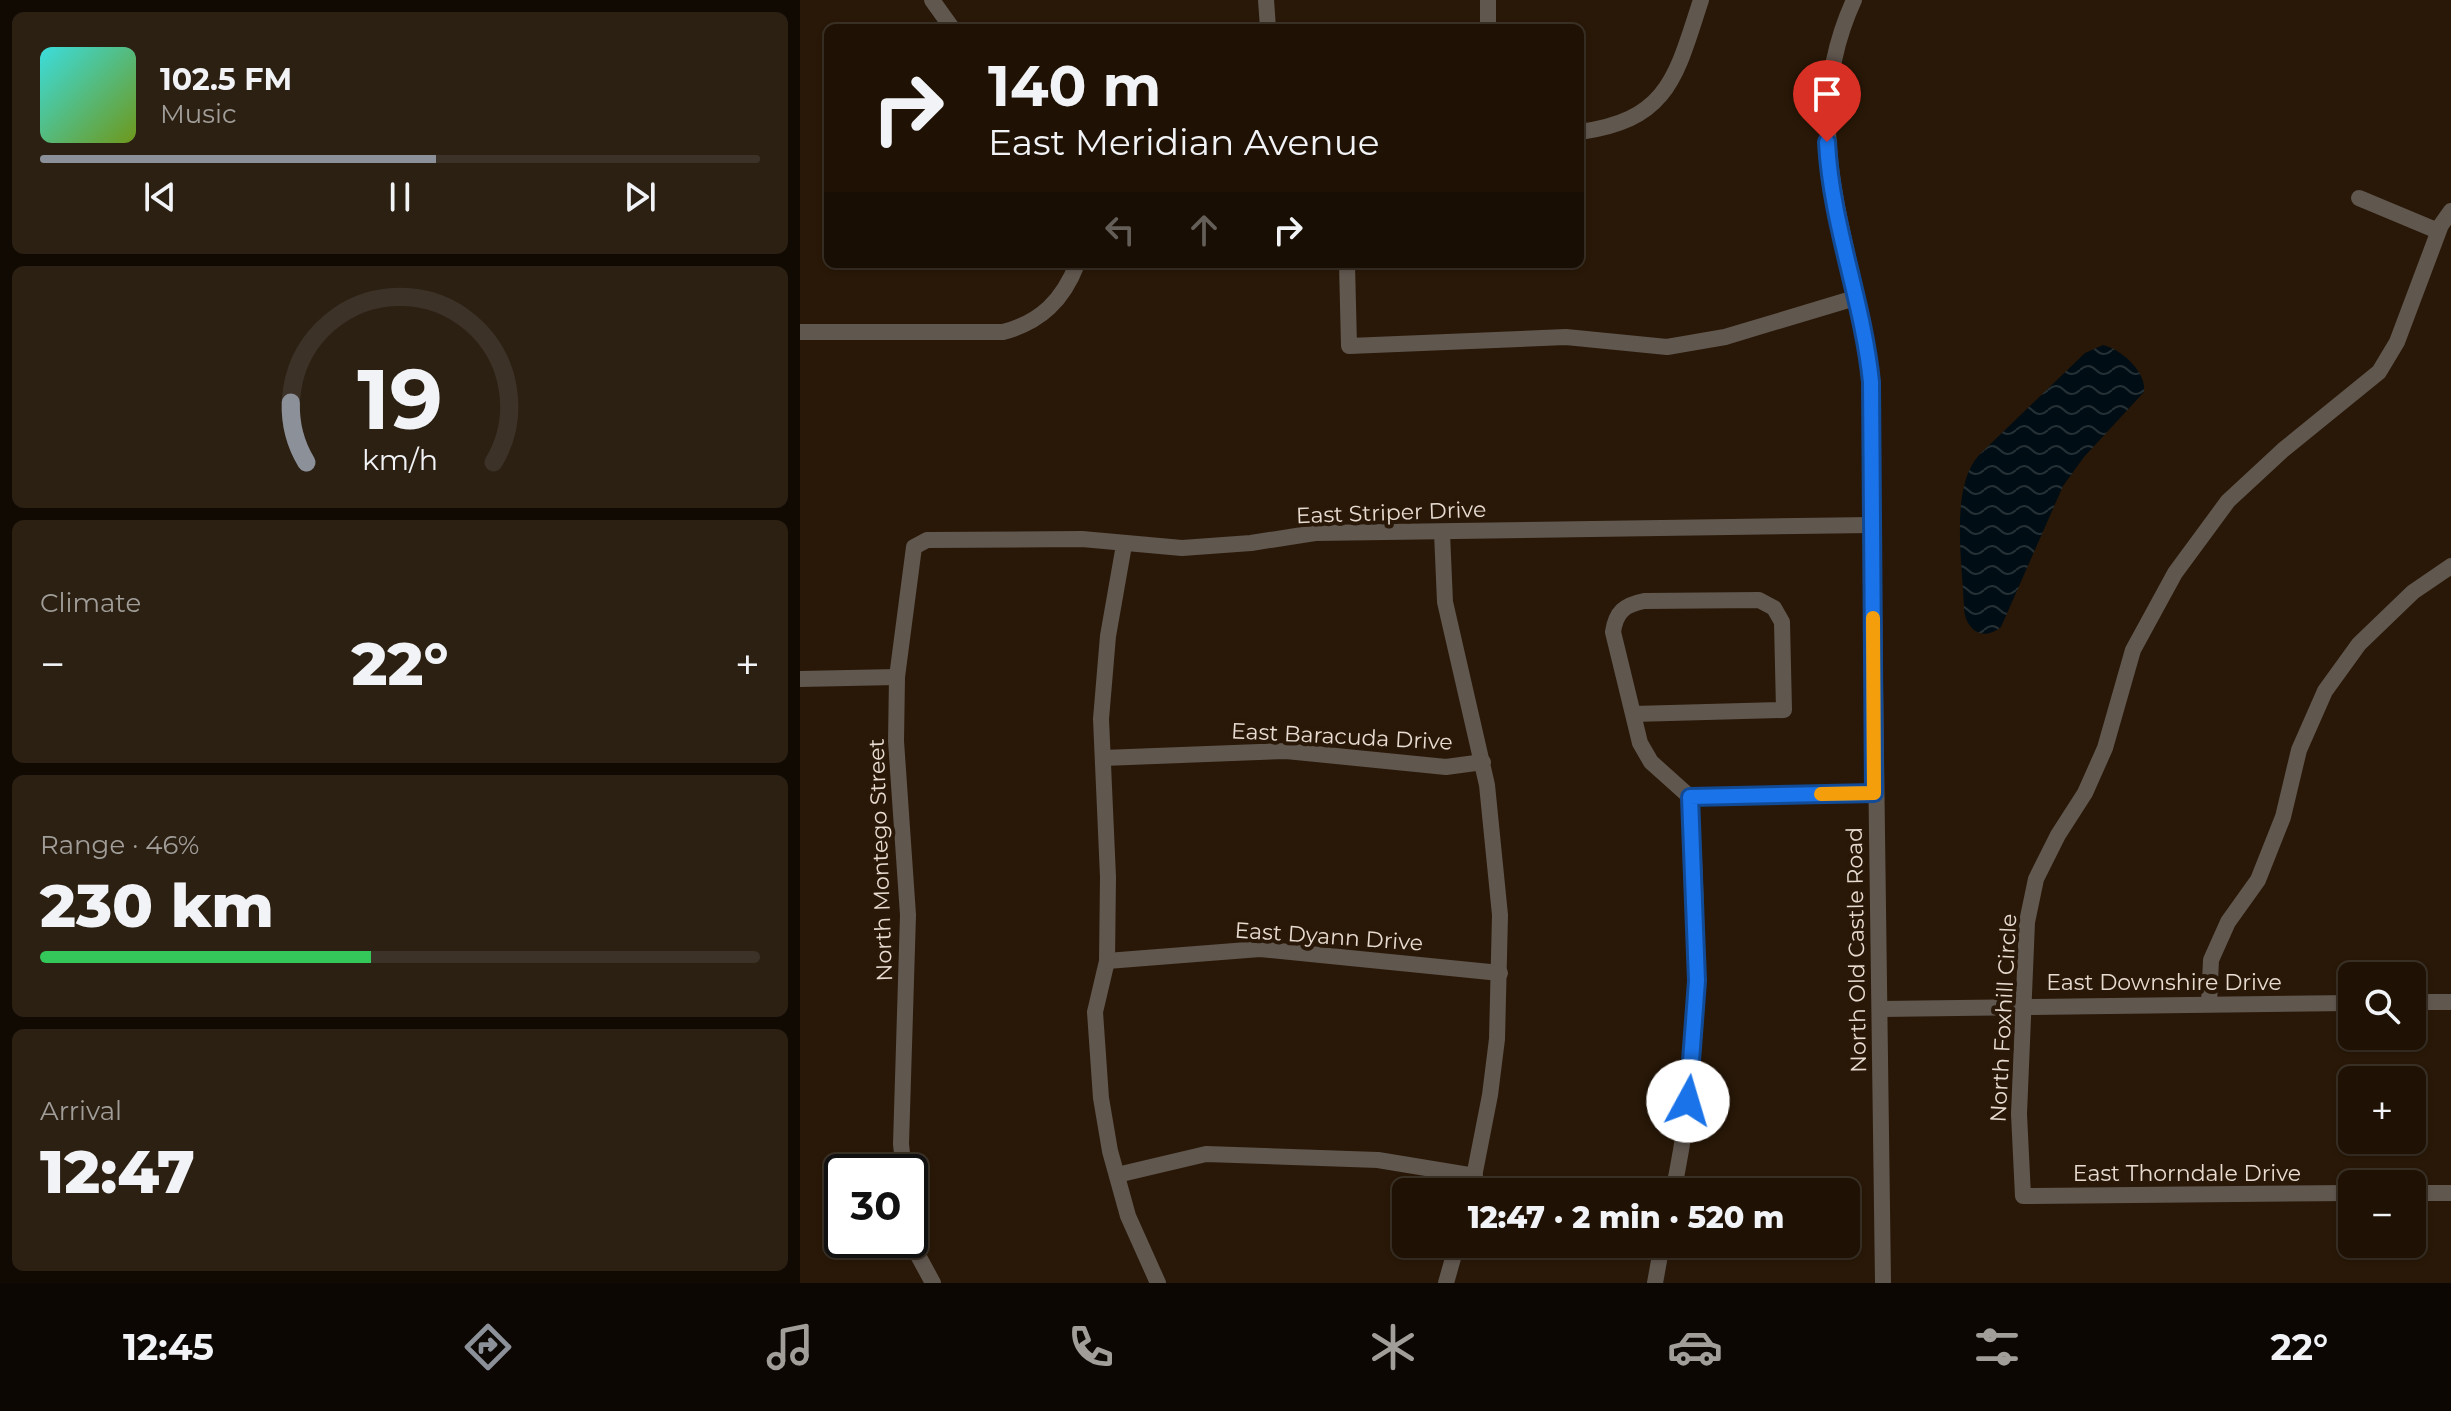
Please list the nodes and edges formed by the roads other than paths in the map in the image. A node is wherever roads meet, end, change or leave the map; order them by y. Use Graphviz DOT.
graph roads {
  1 [pos="932,0"];
  2 [pos="1266,0"];
  3 [pos="1488,0"];
  4 [pos="1701,0"];
  5 [pos="1854,0"];
  6 [pos="949,24"];
  7 [pos="1268,24"];
  8 [pos="1488,24"];
  9 [pos="1584,131"];
  10 [pos="2359,198"];
  11 [pos="2451,211"];
  12 [pos="2438,231"];
  13 [pos="1075,268"];
  14 [pos="1347,268"];
  15 [pos="1855,298"];
  16 [pos="800,332"];
  17 [pos="1872,525"];
  18 [pos="1442,533"];
  19 [pos="1124,545"];
  20 [pos="914,547"];
  21 [pos="2451,566"];
  22 [pos="897,677"];
  23 [pos="800,679"];
  24 [pos="1633,714"];
  25 [pos="1103,758"];
  26 [pos="1483,762"];
  27 [pos="1874,793"];
  28 [pos="1690,797"];
  29 [pos="1107,961"];
  30 [pos="1500,973"];
  31 [pos="2426,1002"];
  32 [pos="2451,1002"];
  33 [pos="2338,1003"];
  34 [pos="2022,1004"];
  35 [pos="2209,1004"];
  36 [pos="1881,1009"];
  37 [pos="902,1154"];
  38 [pos="1117,1175"];
  39 [pos="1449,1178"];
  40 [pos="1474,1178"];
  41 [pos="1675,1178"];
  42 [pos="2338,1193"];
  43 [pos="2426,1193"];
  44 [pos="2451,1193"];
  45 [pos="2023,1196"];
  46 [pos="919,1258"];
  47 [pos="1453,1258"];
  48 [pos="1659,1258"];
  49 [pos="933,1283"];
  50 [pos="1158,1283"];
  51 [pos="1446,1283"];
  52 [pos="1655,1283"];
  53 [pos="1883,1283"];
  1 -- 6 [label="street"];
  2 -- 7 [label="street"];
  3 -- 8 [label="street"];
  4 -- 9 [label="street"];
  5 -- 15 [label="street, North Old Castle Road"];
  10 -- 12 [label="street"];
  11 -- 12 [label="street, North Foxhill Circle"];
  12 -- 34 [label="street, North Foxhill Circle"];
  13 -- 16 [label="street"];
  14 -- 15 [label="street"];
  15 -- 17 [label="street, North Old Castle Road"];
  17 -- 18 [label="street, East Striper Drive"];
  17 -- 27 [label="street, North Old Castle Road"];
  18 -- 19 [label="street, East Striper Drive"];
  18 -- 26 [label="street"];
  19 -- 20 [label="street, East Striper Drive"];
  19 -- 25 [label="street"];
  20 -- 22 [label="street, North Montego Street"];
  21 -- 35 [label="street"];
  22 -- 23 [label="street"];
  22 -- 37 [label="street, North Montego Street"];
  24 -- 24 [label="street"];
  24 -- 28 [label="street"];
  25 -- 26 [label="street, East Baracuda Drive"];
  25 -- 29 [label="street"];
  26 -- 30 [label="street"];
  27 -- 28 [label="street"];
  27 -- 36 [label="street, North Old Castle Road"];
  28 -- 41 [label="street"];
  29 -- 30 [label="street, East Dyann Drive"];
  29 -- 38 [label="street"];
  30 -- 40 [label="street"];
  31 -- 32 [label="street"];
  33 -- 35 [label="street, East Downshire Drive"];
  34 -- 35 [label="street, East Downshire Drive"];
  34 -- 36 [label="street, East Downshire Drive"];
  34 -- 45 [label="street, North Foxhill Circle"];
  36 -- 53 [label="street, North Old Castle Road"];
  38 -- 39 [label="street"];
  38 -- 50 [label="street"];
  42 -- 45 [label="street, East Thorndale Drive"];
  43 -- 44 [label="street"];
  46 -- 49 [label="street"];
  47 -- 51 [label="street"];
  48 -- 52 [label="street"];
}
